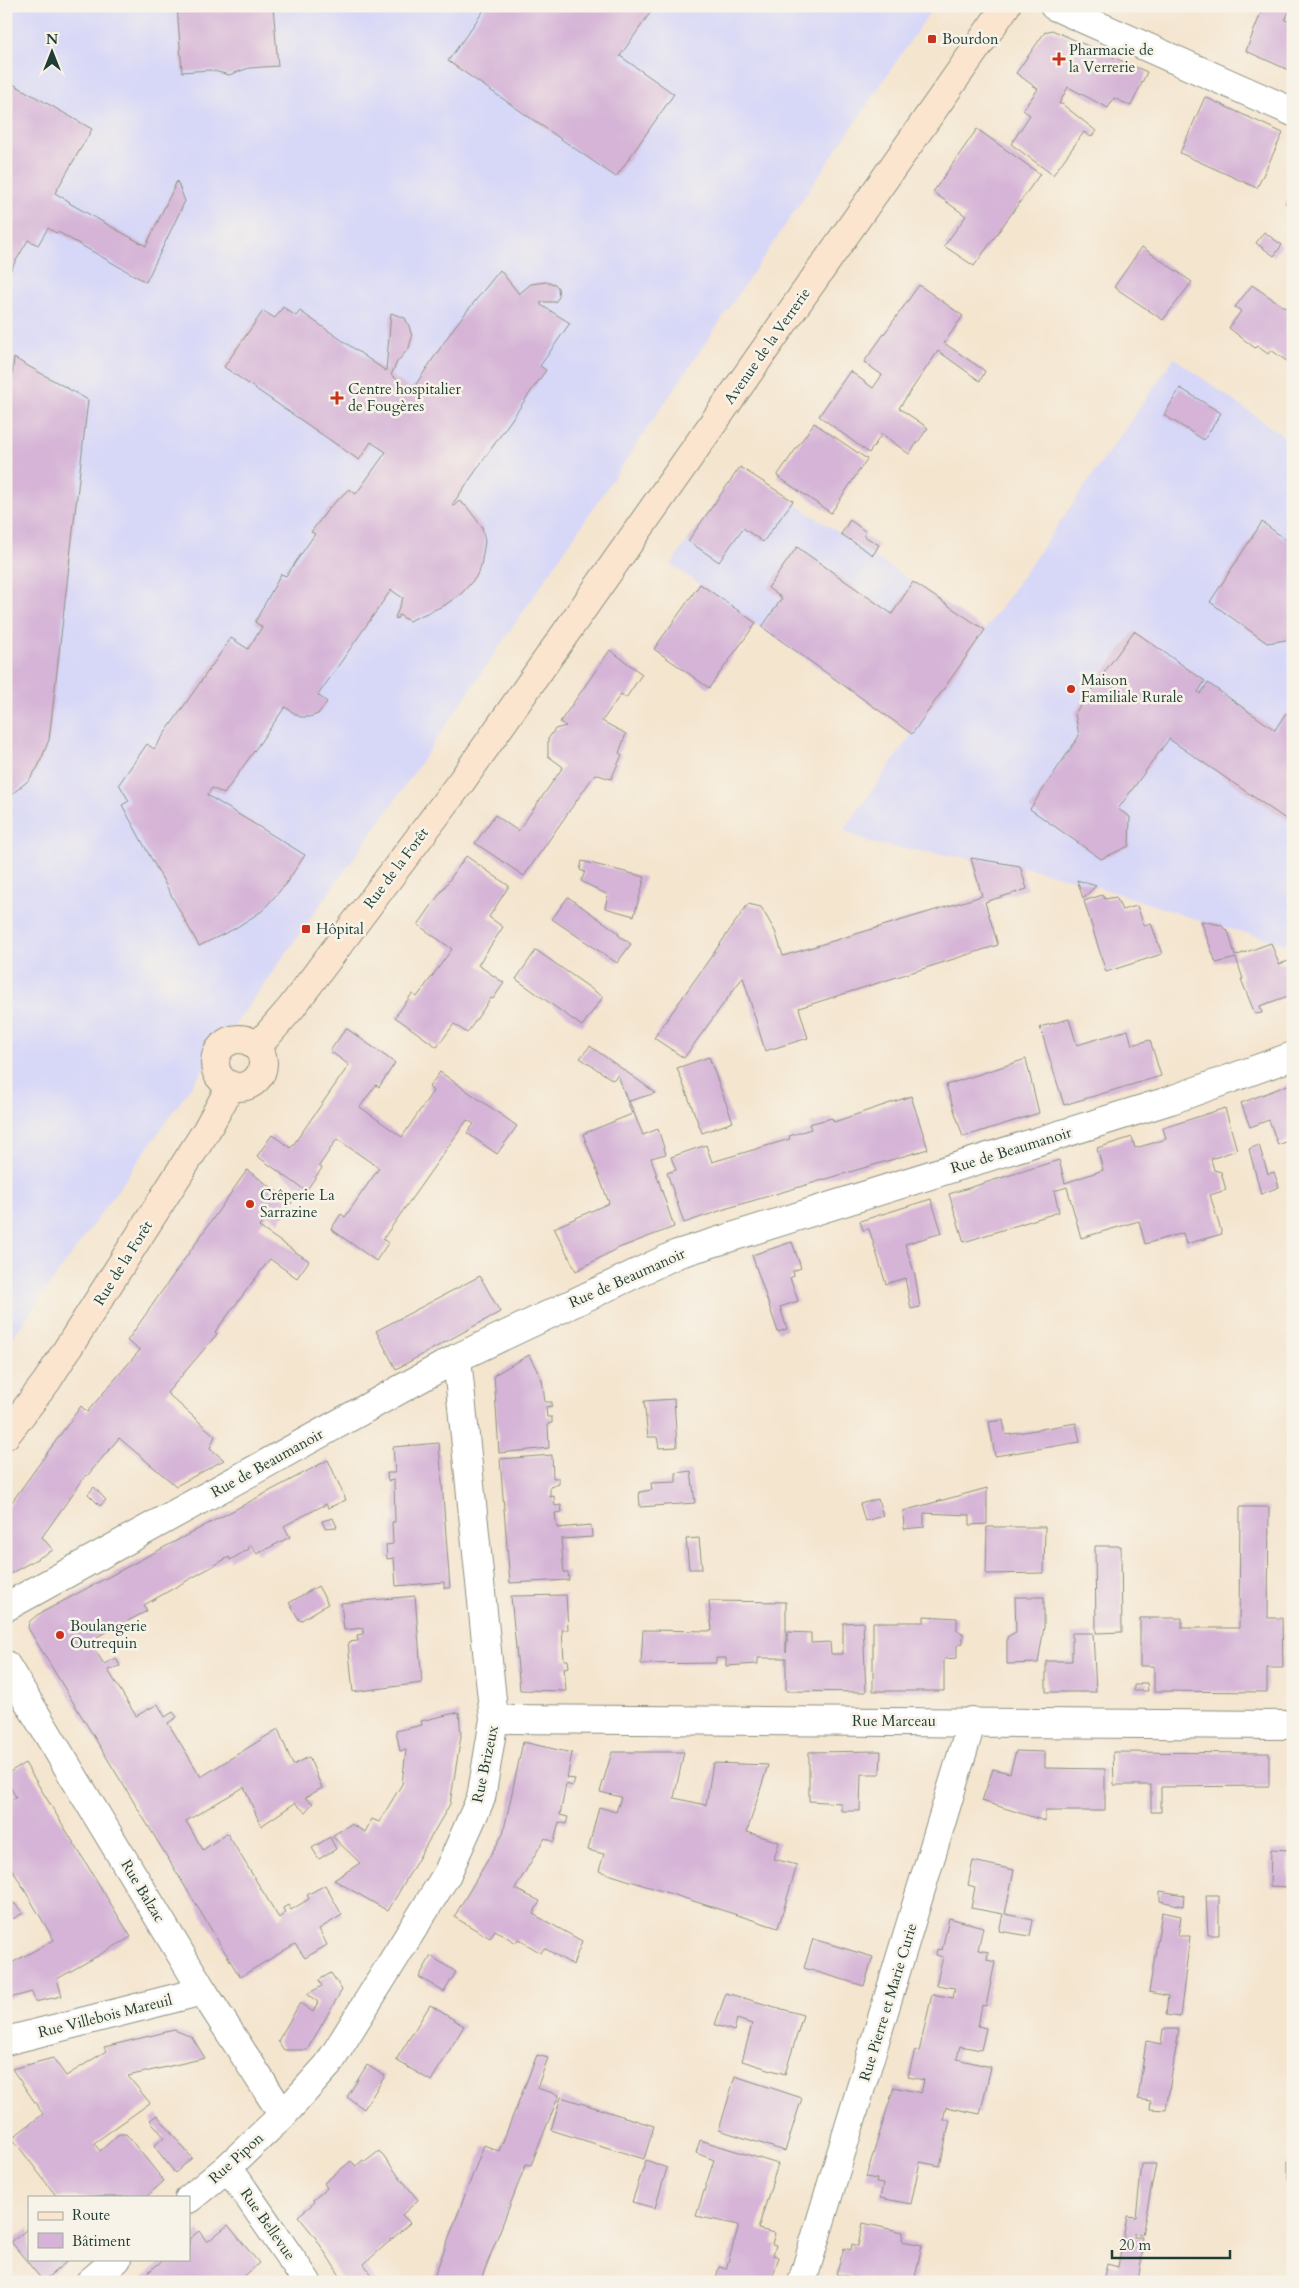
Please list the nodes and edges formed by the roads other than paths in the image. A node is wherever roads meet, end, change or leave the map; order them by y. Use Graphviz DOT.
graph roads {
  1 [pos="1006,6"];
  2 [pos="1054,6"];
  3 [pos="1293,112"];
  4 [pos="529,686"];
  5 [pos="257,1047"];
  6 [pos="1293,1056"];
  7 [pos="231,1086"];
  8 [pos="457,1358"];
  9 [pos="6,1435"];
  10 [pos="6,1606"];
  11 [pos="6,1665"];
  12 [pos="494,1720"];
  13 [pos="972,1721"];
  14 [pos="1293,1725"];
  15 [pos="203,1991"];
  16 [pos="6,2041"];
  17 [pos="282,2115"];
  18 [pos="228,2167"];
  19 [pos="190,2199"];
  20 [pos="116,2260"];
  21 [pos="90,2282"];
  22 [pos="307,2282"];
  23 [pos="802,2282"];
  1 -- 4 [label="main road, Avenue de la Verrerie"];
  2 -- 3 [label="street"];
  4 -- 5 [label="main road, Rue de la Forêt"];
  5 -- 7 [label="main road"];
  5 -- 7 [label="main road"];
  6 -- 8 [label="street, Rue de Beaumanoir"];
  7 -- 9 [label="main road, Rue de la Forêt"];
  8 -- 10 [label="street, Rue de Beaumanoir"];
  8 -- 12 [label="street, Rue Brizeux"];
  11 -- 15 [label="street, Rue Balzac"];
  12 -- 13 [label="street, Rue Marceau"];
  12 -- 17 [label="street, Rue Brizeux"];
  13 -- 14 [label="street, Rue Marceau"];
  13 -- 23 [label="street, Rue Pierre et Marie Curie"];
  15 -- 16 [label="street, Rue Villebois Mareuil"];
  15 -- 17 [label="street, Rue Balzac"];
  17 -- 18 [label="street, Rue Pipon"];
  18 -- 19 [label="street, Rue Pipon"];
  18 -- 22 [label="street, Rue Bellevue"];
  20 -- 21 [label="street"];
}
